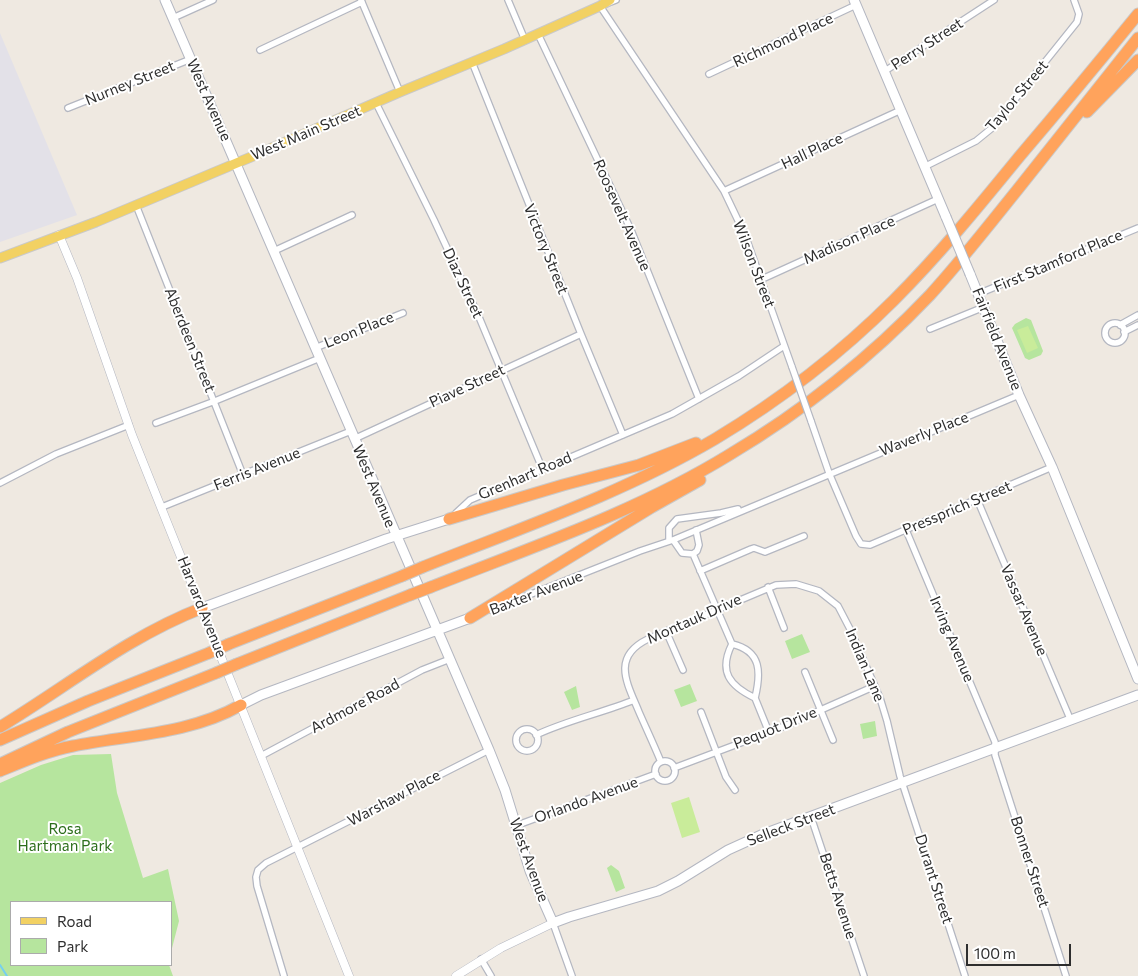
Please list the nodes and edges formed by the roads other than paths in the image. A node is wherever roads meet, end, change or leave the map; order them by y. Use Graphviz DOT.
graph roads {
  1 [pos="166,0"];
  2 [pos="213,0"];
  3 [pos="508,0"];
  4 [pos="610,0"];
  5 [pos="616,0"];
  6 [pos="994,0"];
  7 [pos="1074,0"];
  8 [pos="361,1"];
  9 [pos="855,3"];
  10 [pos="600,6"];
  11 [pos="1138,14"];
  12 [pos="173,18"];
  13 [pos="538,34"];
  14 [pos="1138,38"];
  15 [pos="525,40"];
  16 [pos="260,50"];
  17 [pos="192,59"];
  18 [pos="1138,60"];
  19 [pos="472,62"];
  20 [pos="885,71"];
  21 [pos="709,74"];
  22 [pos="400,92"];
  23 [pos="376,103"];
  24 [pos="68,108"];
  25 [pos="901,110"];
  26 [pos="1044,156"];
  27 [pos="237,163"];
  28 [pos="924,167"];
  29 [pos="724,191"];
  30 [pos="938,199"];
  31 [pos="136,205"];
  32 [pos="352,215"];
  33 [pos="1138,228"];
  34 [pos="59,235"];
  35 [pos="274,251"];
  36 [pos="0,258"];
  37 [pos="760,280"];
  38 [pos="978,294"];
  39 [pos="984,307"];
  40 [pos="403,313"];
  41 [pos="1138,315"];
  42 [pos="1120,324"];
  43 [pos="1138,325"];
  44 [pos="930,329"];
  45 [pos="1124,332"];
  46 [pos="581,334"];
  47 [pos="784,346"];
  48 [pos="315,348"];
  49 [pos="320,358"];
  50 [pos="502,370"];
  51 [pos="1020,395"];
  52 [pos="700,399"];
  53 [pos="215,401"];
  54 [pos="156,423"];
  55 [pos="129,425"];
  56 [pos="737,426"];
  57 [pos="772,428"];
  58 [pos="353,435"];
  59 [pos="623,435"];
  60 [pos="1052,467"];
  61 [pos="542,468"];
  62 [pos="829,473"];
  63 [pos="243,475"];
  64 [pos="0,482"];
  65 [pos="977,499"];
  66 [pos="757,504"];
  67 [pos="162,507"];
  68 [pos="449,519"];
  69 [pos="696,530"];
  70 [pos="906,530"];
  71 [pos="396,536"];
  72 [pos="804,536"];
  73 [pos="671,540"];
  74 [pos="861,544"];
  75 [pos="693,554"];
  76 [pos="700,571"];
  77 [pos="787,583"];
  78 [pos="768,587"];
  79 [pos="202,608"];
  80 [pos="716,609"];
  81 [pos="470,618"];
  82 [pos="784,628"];
  83 [pos="438,629"];
  84 [pos="666,631"];
  85 [pos="732,644"];
  86 [pos="450,659"];
  87 [pos="683,670"];
  88 [pos="805,672"];
  89 [pos="1138,679"];
  90 [pos="875,686"];
  91 [pos="1138,695"];
  92 [pos="755,698"];
  93 [pos="634,700"];
  94 [pos="241,705"];
  95 [pos="821,710"];
  96 [pos="701,712"];
  97 [pos="1071,720"];
  98 [pos="0,727"];
  99 [pos="768,730"];
  100 [pos="536,735"];
  101 [pos="0,740"];
  102 [pos="833,740"];
  103 [pos="995,748"];
  104 [pos="489,750"];
  105 [pos="717,752"];
  106 [pos="261,756"];
  107 [pos="661,762"];
  108 [pos="0,764"];
  109 [pos="674,768"];
  110 [pos="0,771"];
  111 [pos="656,774"];
  112 [pos="903,783"];
  113 [pos="735,790"];
  114 [pos="812,817"];
  115 [pos="515,826"];
  116 [pos="298,847"];
  117 [pos="553,923"];
  118 [pos="481,960"];
  119 [pos="284,976"];
  120 [pos="349,976"];
  121 [pos="456,976"];
  122 [pos="491,976"];
  123 [pos="572,976"];
  124 [pos="864,976"];
  125 [pos="965,976"];
  126 [pos="1066,976"];
  1 -- 12 [label="main road, West Avenue"];
  2 -- 12 [label="street"];
  3 -- 15 [label="street"];
  4 -- 10 [label="main road, West Main Street"];
  5 -- 10 [label="street"];
  6 -- 20 [label="street, Perry Street"];
  7 -- 28 [label="street, Taylor Street"];
  8 -- 16 [label="street"];
  8 -- 22 [label="street"];
  9 -- 20 [label="main road, Fairfield Avenue"];
  9 -- 21 [label="street, Richmond Place"];
  10 -- 13 [label="main road, West Main Street"];
  10 -- 29 [label="street, Wilson Street"];
  11 -- 56 [label="highway"];
  12 -- 17 [label="main road, West Avenue"];
  13 -- 15 [label="main road, West Main Street"];
  13 -- 52 [label="street, Roosevelt Avenue"];
  14 -- 26 [label="highway"];
  15 -- 19 [label="main road, West Main Street"];
  17 -- 24 [label="street, Nurney Street"];
  17 -- 27 [label="main road, West Avenue"];
  18 -- 26 [label="highway"];
  19 -- 22 [label="main road, West Main Street"];
  19 -- 46 [label="street, Victory Street"];
  20 -- 25 [label="main road, Fairfield Avenue"];
  22 -- 23 [label="main road, West Main Street"];
  23 -- 27 [label="main road, West Main Street"];
  23 -- 50 [label="street, Diaz Street"];
  25 -- 28 [label="main road, Fairfield Avenue"];
  25 -- 29 [label="street, Hall Place"];
  26 -- 57 [label="highway"];
  27 -- 31 [label="main road, West Main Street"];
  27 -- 35 [label="main road, West Avenue"];
  28 -- 30 [label="main road, Fairfield Avenue"];
  29 -- 37 [label="street, Wilson Street"];
  30 -- 37 [label="street, Madison Place"];
  30 -- 38 [label="main road, Fairfield Avenue, bridge"];
  31 -- 34 [label="main road, West Main Street"];
  31 -- 53 [label="street, Aberdeen Street"];
  32 -- 35 [label="street"];
  33 -- 38 [label="street, First Stamford Place"];
  34 -- 36 [label="main road, West Main Street"];
  34 -- 55 [label="street, Harvard Avenue"];
  35 -- 48 [label="main road, West Avenue"];
  37 -- 47 [label="street, Wilson Street"];
  38 -- 39 [label="main road, Fairfield Avenue"];
  39 -- 44 [label="street"];
  39 -- 51 [label="main road, Fairfield Avenue"];
  40 -- 48 [label="street, Leon Place"];
  41 -- 42 [label="street"];
  42 -- 45 [label="street"];
  42 -- 45 [label="street"];
  43 -- 45 [label="street"];
  46 -- 50 [label="street, Piave Street"];
  46 -- 59 [label="street, Victory Street"];
  47 -- 52 [label="street, Grenhart Road"];
  47 -- 62 [label="street, Wilson Street, bridge"];
  48 -- 49 [label="main road, West Avenue"];
  49 -- 53 [label="street"];
  49 -- 58 [label="main road, West Avenue"];
  50 -- 58 [label="street, Piave Street"];
  50 -- 61 [label="street, Diaz Street"];
  51 -- 60 [label="main road, Fairfield Avenue"];
  51 -- 62 [label="street, Waverly Place"];
  52 -- 59 [label="street, Grenhart Road"];
  53 -- 54 [label="street"];
  53 -- 63 [label="street, Aberdeen Street"];
  55 -- 64 [label="street"];
  55 -- 67 [label="street, Harvard Avenue"];
  56 -- 68 [label="highway"];
  56 -- 101 [label="highway, bridge"];
  57 -- 81 [label="highway"];
  57 -- 108 [label="highway, bridge"];
  58 -- 63 [label="street, Ferris Avenue"];
  58 -- 71 [label="main road, West Avenue"];
  59 -- 61 [label="street, Grenhart Road"];
  60 -- 65 [label="street, Pressprich Street"];
  60 -- 89 [label="main road, Fairfield Avenue"];
  61 -- 68 [label="street, Grenhart Road"];
  62 -- 66 [label="street, Baxter Avenue"];
  62 -- 74 [label="street, Wilson Street"];
  63 -- 67 [label="street, Ferris Avenue"];
  65 -- 70 [label="street, Pressprich Street"];
  65 -- 97 [label="street, Vassar Avenue"];
  66 -- 69 [label="street, Baxter Avenue"];
  66 -- 73 [label="street"];
  67 -- 79 [label="street, Harvard Avenue"];
  68 -- 71 [label="main road, Grenhart Road"];
  69 -- 73 [label="street, Baxter Avenue"];
  69 -- 75 [label="street"];
  70 -- 74 [label="street, Pressprich Street"];
  70 -- 103 [label="street, Irving Avenue"];
  71 -- 79 [label="main road, Grenhart Road"];
  71 -- 83 [label="main road, West Avenue"];
  72 -- 76 [label="street"];
  73 -- 75 [label="street"];
  73 -- 81 [label="street, Baxter Avenue"];
  75 -- 76 [label="street"];
  76 -- 80 [label="street"];
  77 -- 78 [label="street, Montauk Drive"];
  77 -- 90 [label="street, Indian Lane"];
  78 -- 80 [label="street, Montauk Drive"];
  78 -- 82 [label="street"];
  79 -- 94 [label="street, Harvard Avenue"];
  79 -- 98 [label="highway"];
  80 -- 84 [label="street, Montauk Drive"];
  80 -- 85 [label="street"];
  81 -- 83 [label="main road, Baxter Avenue"];
  83 -- 86 [label="main road, West Avenue"];
  83 -- 94 [label="main road, Baxter Avenue"];
  84 -- 87 [label="street"];
  84 -- 93 [label="street, Montauk Drive"];
  85 -- 92 [label="street"];
  85 -- 92 [label="street"];
  86 -- 104 [label="main road, West Avenue"];
  86 -- 106 [label="street, Ardmore Road"];
  88 -- 95 [label="street"];
  90 -- 95 [label="street, Pequot Drive"];
  90 -- 112 [label="street, Indian Lane"];
  91 -- 97 [label="main road, Selleck Street"];
  92 -- 99 [label="street"];
  93 -- 100 [label="street"];
  93 -- 107 [label="street, Montauk Drive"];
  94 -- 106 [label="street, Harvard Avenue"];
  94 -- 110 [label="highway"];
  95 -- 99 [label="street, Pequot Drive"];
  95 -- 102 [label="street"];
  96 -- 105 [label="street"];
  97 -- 103 [label="main road, Selleck Street"];
  99 -- 105 [label="street, Pequot Drive"];
  103 -- 112 [label="main road, Selleck Street"];
  103 -- 126 [label="street, Bonner Street"];
  104 -- 115 [label="main road, West Avenue"];
  104 -- 116 [label="street, Warshaw Place"];
  105 -- 109 [label="street, Pequot Drive"];
  105 -- 113 [label="street"];
  106 -- 116 [label="street, Harvard Avenue"];
  107 -- 109 [label="street"];
  107 -- 111 [label="street, Orlando Avenue"];
  109 -- 111 [label="street, Orlando Avenue"];
  111 -- 115 [label="street, Orlando Avenue"];
  112 -- 114 [label="main road, Selleck Street"];
  112 -- 125 [label="street, Durant Street"];
  114 -- 117 [label="main road, Selleck Street"];
  114 -- 124 [label="street, Betts Avenue"];
  115 -- 117 [label="main road, West Avenue"];
  116 -- 119 [label="street, Warshaw Place"];
  116 -- 120 [label="street, Harvard Avenue"];
  117 -- 118 [label="street, Selleck Street"];
  117 -- 123 [label="street, West Avenue"];
  118 -- 121 [label="street, Selleck Street"];
  118 -- 122 [label="street"];
}
